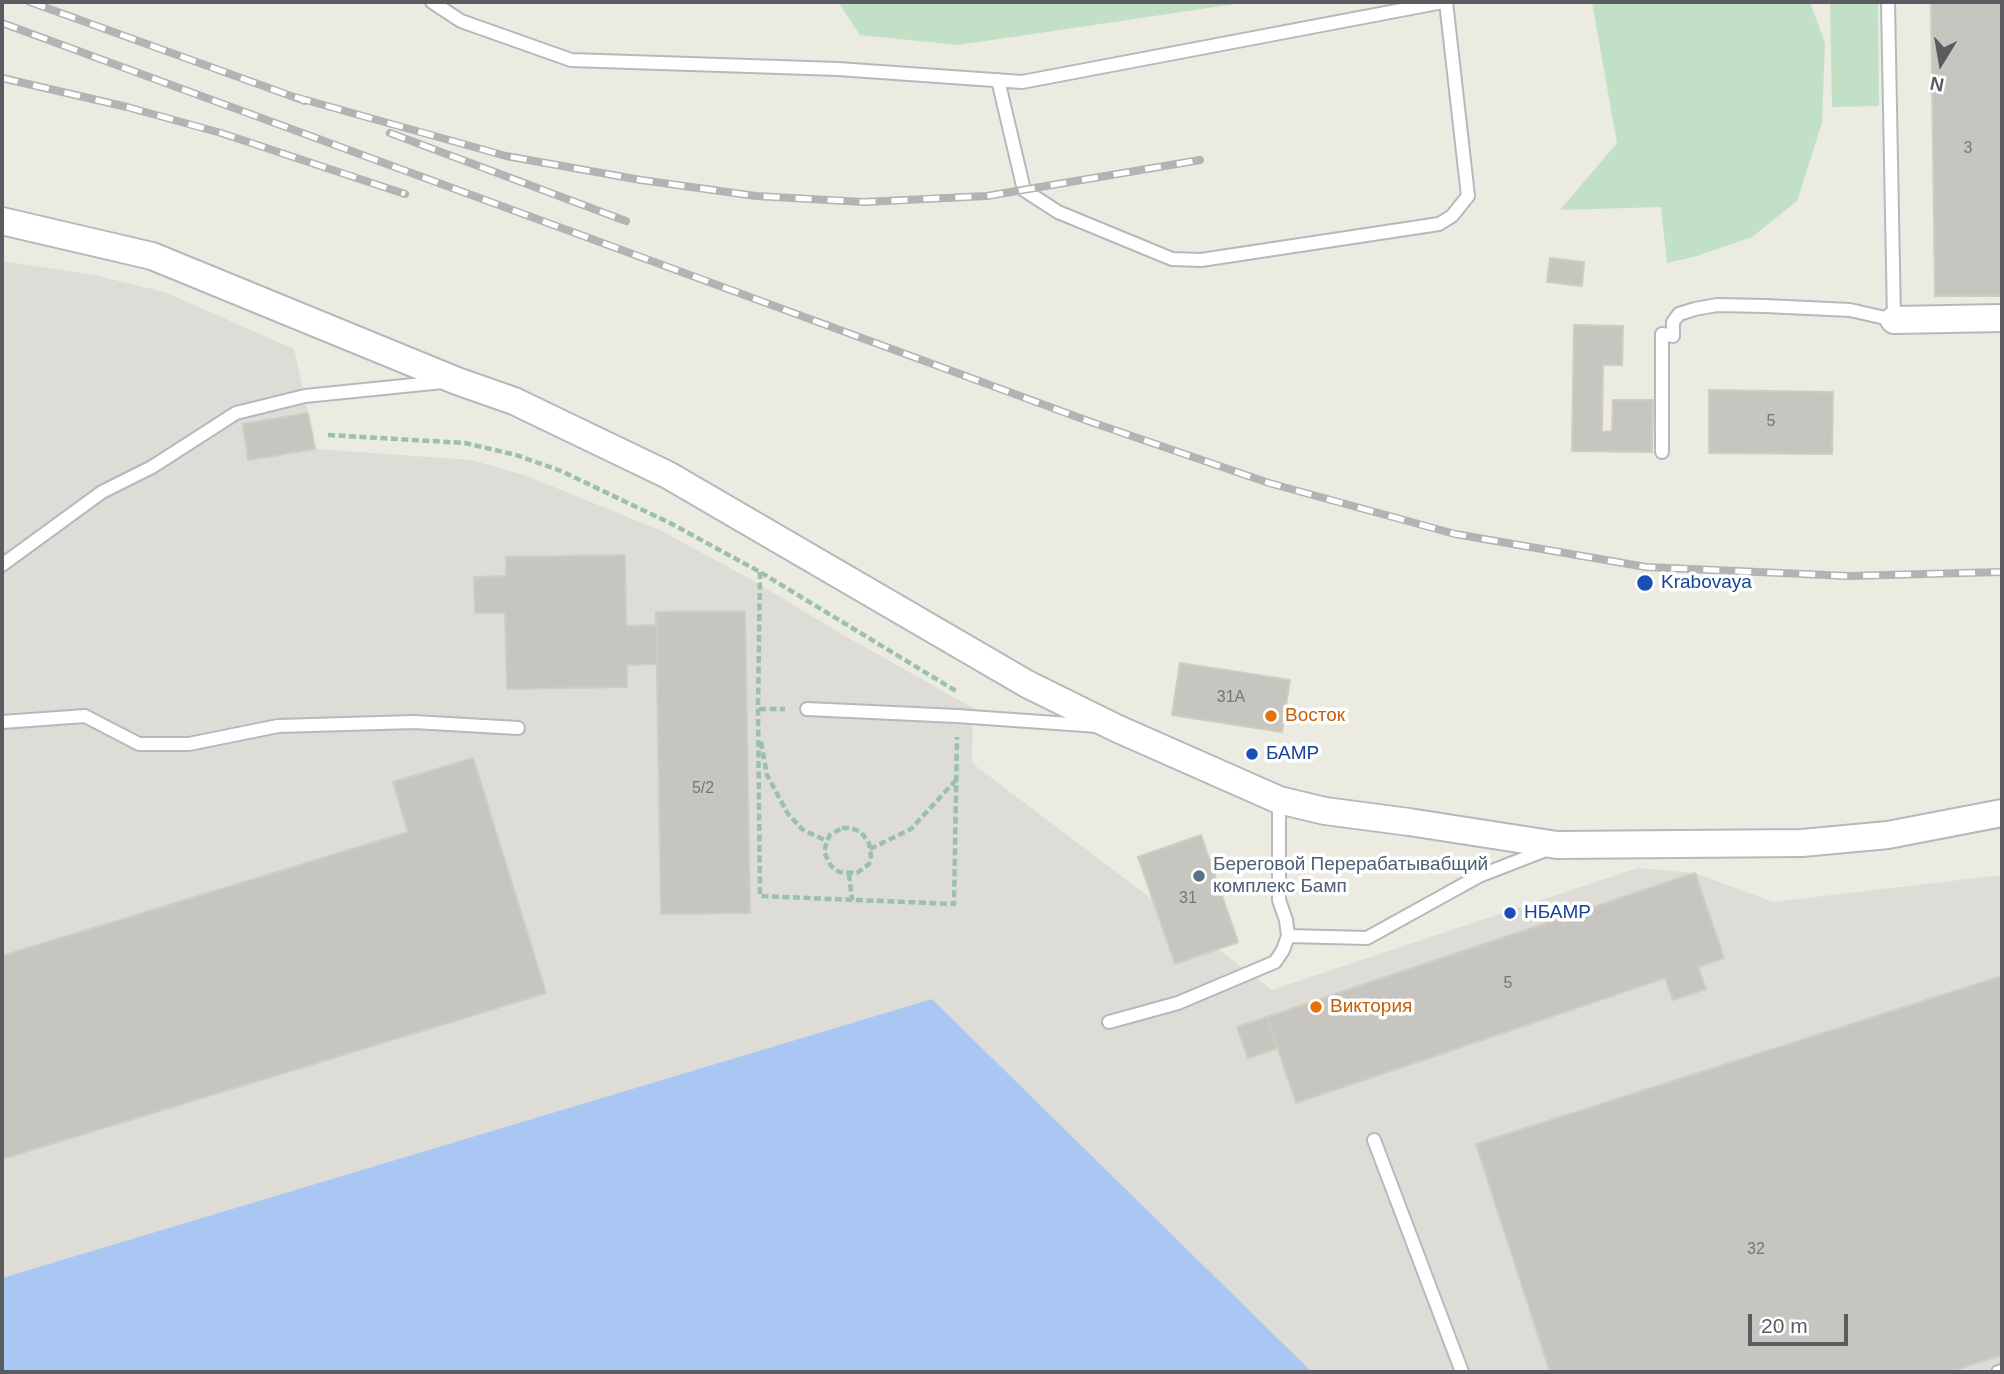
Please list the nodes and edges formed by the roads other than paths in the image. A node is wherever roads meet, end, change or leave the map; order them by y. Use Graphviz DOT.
graph roads {
  1 [pos="432,2"];
  2 [pos="1444,2"];
  3 [pos="1888,2"];
  4 [pos="998,80"];
  5 [pos="2,221"];
  6 [pos="2002,318"];
  7 [pos="1895,320"];
  8 [pos="457,381"];
  9 [pos="1662,452"];
  10 [pos="2,565"];
  11 [pos="807,709"];
  12 [pos="2,722"];
  13 [pos="518,728"];
  14 [pos="1115,728"];
  15 [pos="1279,800"];
  16 [pos="2002,813"];
  17 [pos="1557,845"];
  18 [pos="1288,936"];
  19 [pos="1109,1022"];
  20 [pos="1374,1140"];
  21 [pos="1462,1372"];
  1 -- 4 [label="lane"];
  2 -- 4 [label="lane"];
  2 -- 4 [label="lane"];
  3 -- 7 [label="lane"];
  5 -- 8 [label="street"];
  6 -- 7 [label="street"];
  7 -- 9 [label="lane"];
  8 -- 10 [label="lane"];
  8 -- 14 [label="street"];
  11 -- 14 [label="lane"];
  12 -- 13 [label="lane"];
  14 -- 15 [label="street"];
  15 -- 17 [label="street"];
  15 -- 18 [label="lane"];
  16 -- 17 [label="street"];
  17 -- 18 [label="lane"];
  18 -- 19 [label="lane"];
  20 -- 21 [label="lane"];
}
